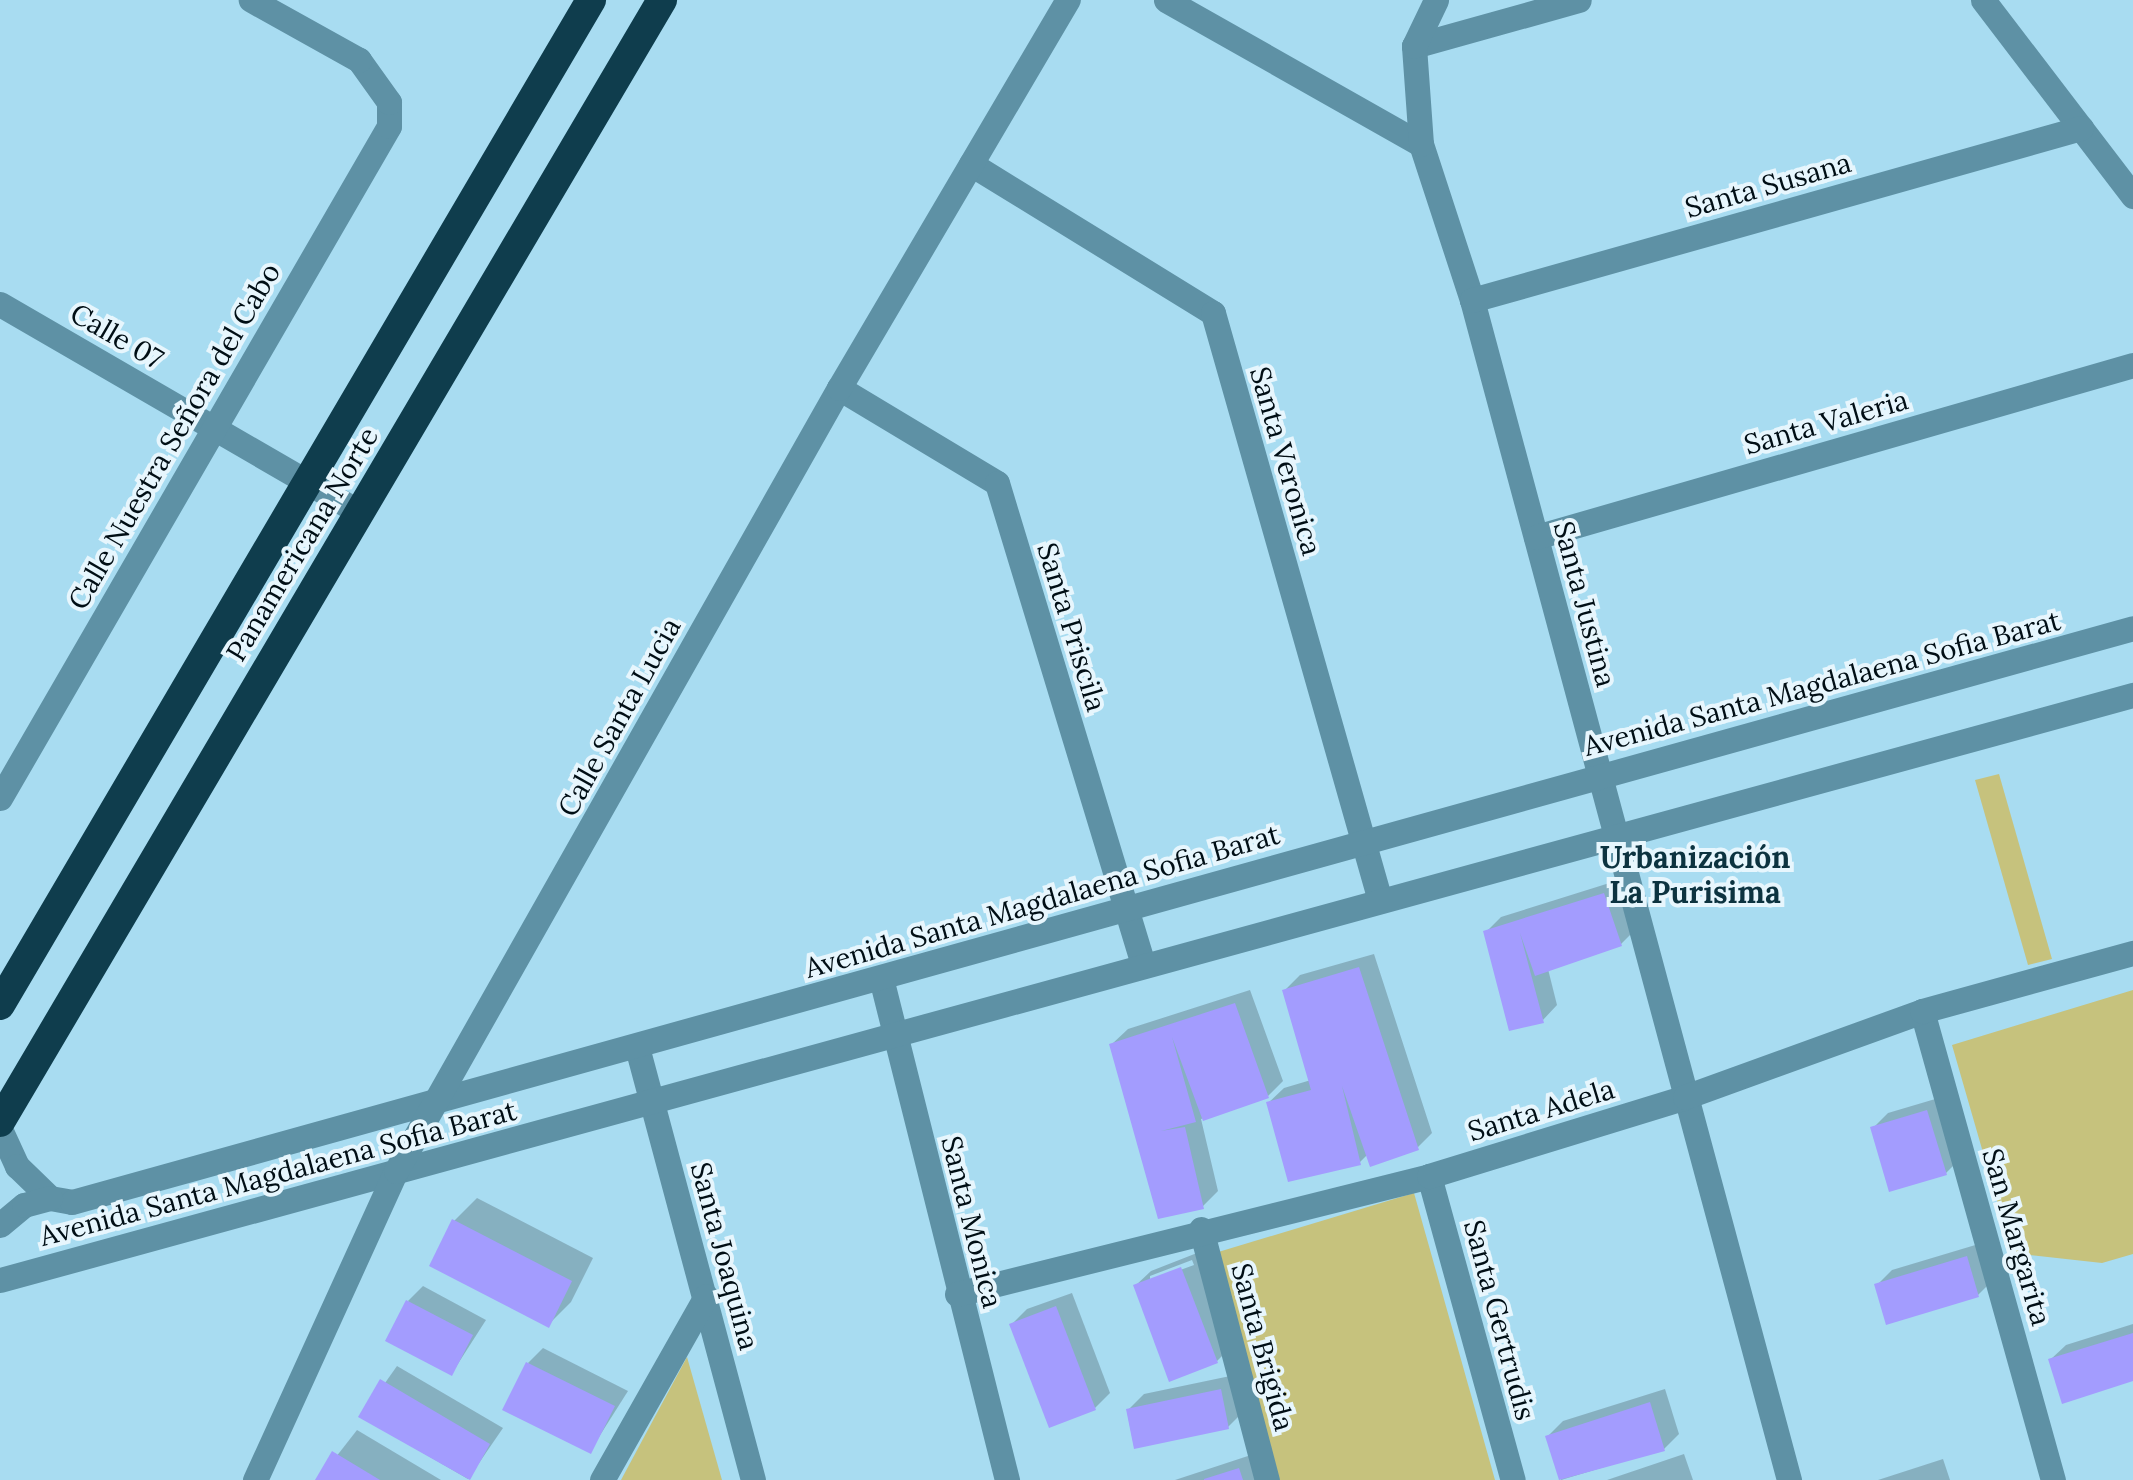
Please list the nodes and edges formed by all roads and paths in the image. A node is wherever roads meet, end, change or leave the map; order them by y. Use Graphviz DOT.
graph roads {
  1 [pos="251,0"];
  2 [pos="590,0"];
  3 [pos="662,0"];
  4 [pos="1068,0"];
  5 [pos="1166,0"];
  6 [pos="1436,0"];
  7 [pos="1578,0"];
  8 [pos="1983,0"];
  9 [pos="1414,46"];
  10 [pos="2082,128"];
  11 [pos="1421,144"];
  12 [pos="971,164"];
  13 [pos="2133,196"];
  14 [pos="1472,300"];
  15 [pos="0,304"];
  16 [pos="2133,366"];
  17 [pos="838,388"];
  18 [pos="212,428"];
  19 [pos="308,482"];
  20 [pos="359,512"];
  21 [pos="1536,537"];
  22 [pos="2133,628"];
  23 [pos="2133,695"];
  24 [pos="1601,775"];
  25 [pos="0,798"];
  26 [pos="1617,832"];
  27 [pos="1364,841"];
  28 [pos="1379,898"];
  29 [pos="1126,907"];
  30 [pos="2133,952"];
  31 [pos="1143,964"];
  32 [pos="880,978"];
  33 [pos="0,1005"];
  34 [pos="1922,1011"];
  35 [pos="896,1034"];
  36 [pos="637,1047"];
  37 [pos="1685,1097"];
  38 [pos="434,1103"];
  39 [pos="653,1104"];
  40 [pos="0,1126"];
  41 [pos="396,1171"];
  42 [pos="1430,1176"];
  43 [pos="50,1198"];
  44 [pos="0,1225"];
  45 [pos="1201,1229"];
  46 [pos="2,1275"];
  47 [pos="957,1294"];
  48 [pos="706,1296"];
  49 [pos="255,1480"];
  50 [pos="602,1480"];
  51 [pos="752,1480"];
  52 [pos="1007,1480"];
  53 [pos="1267,1480"];
  54 [pos="1513,1480"];
  55 [pos="1789,1480"];
  56 [pos="2053,1480"];
  1 -- 18 [label="street, Calle Nuestra Señora del Cabo"];
  2 -- 19 [label="highway, Panamericana Norte"];
  3 -- 20 [label="highway, Panamericana Norte"];
  4 -- 12 [label="street, Calle Santa Lucia"];
  5 -- 11 [label="street"];
  6 -- 9 [label="street"];
  7 -- 9 [label="street"];
  8 -- 10 [label="street"];
  9 -- 11 [label="street, Santa Justina"];
  10 -- 13 [label="street"];
  10 -- 14 [label="street, Santa Susana"];
  11 -- 14 [label="street, Santa Justina"];
  12 -- 17 [label="street, Calle Santa Lucia"];
  12 -- 27 [label="street, Santa Veronica"];
  14 -- 21 [label="street, Santa Justina"];
  15 -- 18 [label="street, Calle 07"];
  16 -- 21 [label="street, Santa Valeria"];
  17 -- 29 [label="street, Santa Priscila"];
  17 -- 38 [label="street, Calle Santa Lucia"];
  18 -- 19 [label="street, Calle 07"];
  18 -- 25 [label="street, Calle Nuestra Señora del Cabo"];
  19 -- 20 [label="street, Calle 07"];
  19 -- 33 [label="highway, Panamericana Norte"];
  20 -- 40 [label="highway, Panamericana Norte"];
  21 -- 24 [label="street, Santa Justina"];
  22 -- 24 [label="street, Avenida Santa Magdalaena Sofia Barat"];
  23 -- 26 [label="street, Avenida Santa Magdalaena Sofia Barat"];
  24 -- 26 [label="street, Santa Justina"];
  24 -- 27 [label="street, Avenida Santa Magdalaena Sofia Barat"];
  26 -- 28 [label="street, Avenida Santa Magdalaena Sofia Barat"];
  26 -- 37 [label="street, Santa Justina"];
  27 -- 28 [label="street, Santa Veronica"];
  27 -- 29 [label="street, Avenida Santa Magdalaena Sofia Barat"];
  28 -- 31 [label="street, Avenida Santa Magdalaena Sofia Barat"];
  29 -- 31 [label="street, Santa Priscila"];
  29 -- 32 [label="street, Avenida Santa Magdalaena Sofia Barat"];
  30 -- 34 [label="street, Santa Adela"];
  31 -- 35 [label="street, Avenida Santa Magdalaena Sofia Barat"];
  32 -- 35 [label="street, Santa Monica"];
  32 -- 36 [label="street, Avenida Santa Magdalaena Sofia Barat"];
  34 -- 37 [label="street, Santa Adela"];
  34 -- 56 [label="street, San Margarita"];
  35 -- 39 [label="street, Avenida Santa Magdalaena Sofia Barat"];
  35 -- 47 [label="street, Santa Monica"];
  36 -- 38 [label="street, Avenida Santa Magdalaena Sofia Barat"];
  36 -- 39 [label="street, Santa Joaquina"];
  37 -- 42 [label="street, Santa Adela"];
  37 -- 55 [label="street, Santa Justina"];
  38 -- 41 [label="street, Calle Santa Lucia"];
  38 -- 43 [label="street, Avenida Santa Magdalaena Sofia Barat"];
  39 -- 41 [label="street, Avenida Santa Magdalaena Sofia Barat"];
  39 -- 48 [label="street, Santa Joaquina"];
  40 -- 43 [label="street, Avenida Santa Magdalaena Sofia Barat"];
  41 -- 46 [label="street, Avenida Santa Magdalaena Sofia Barat"];
  41 -- 49 [label="street, Calle Santa Lucia"];
  42 -- 45 [label="street, Santa Adela"];
  42 -- 54 [label="street, Santa Gertrudis"];
  43 -- 44 [label="street"];
  45 -- 47 [label="street, Santa Adela"];
  45 -- 53 [label="street, Santa Brigida"];
  47 -- 52 [label="street, Santa Monica"];
  48 -- 50 [label="street"];
  48 -- 51 [label="street, Santa Joaquina"];
}
